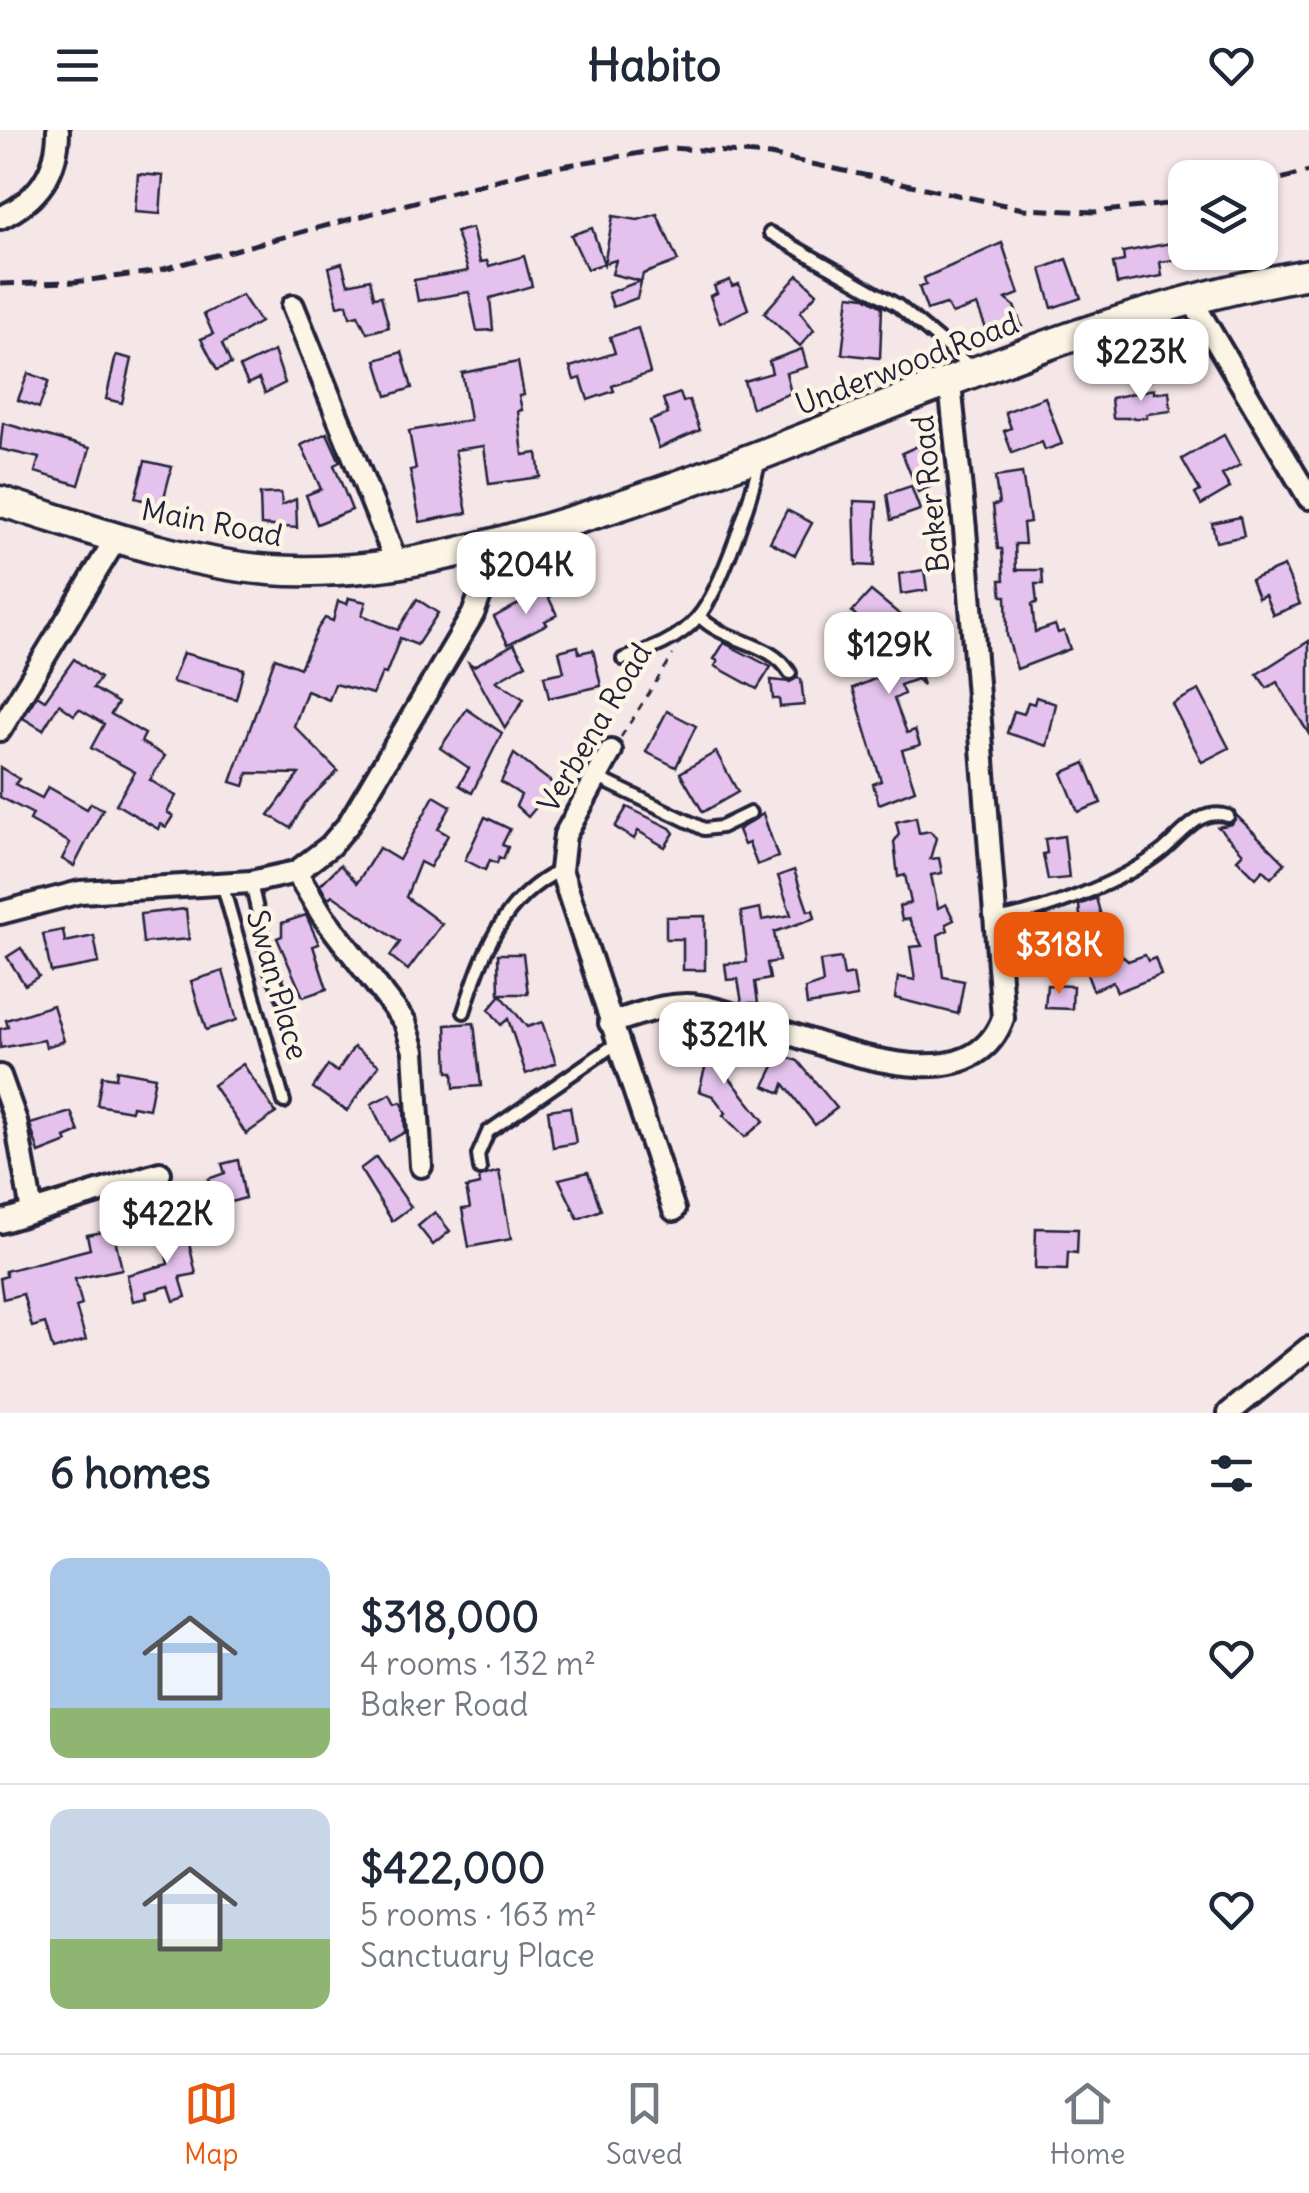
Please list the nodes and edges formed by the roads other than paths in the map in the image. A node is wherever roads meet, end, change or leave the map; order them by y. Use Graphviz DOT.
graph roads {
  1 [pos="58,130"];
  2 [pos="0,218"];
  3 [pos="770,234"];
  4 [pos="1309,274"];
  5 [pos="1191,299"];
  6 [pos="293,306"];
  7 [pos="978,373"];
  8 [pos="950,384"];
  9 [pos="761,455"];
  10 [pos="1309,498"];
  11 [pos="0,501"];
  12 [pos="116,537"];
  13 [pos="485,546"];
  14 [pos="397,564"];
  15 [pos="699,616"];
  16 [pos="623,658"];
  17 [pos="790,673"];
  18 [pos="0,730"];
  19 [pos="612,751"];
  20 [pos="596,777"];
  21 [pos="750,814"];
  22 [pos="1228,816"];
  23 [pos="561,870"];
  24 [pos="296,872"];
  25 [pos="221,882"];
  26 [pos="251,882"];
  27 [pos="0,913"];
  28 [pos="995,920"];
  29 [pos="283,997"];
  30 [pos="464,1012"];
  31 [pos="610,1023"];
  32 [pos="618,1044"];
  33 [pos="0,1076"];
  34 [pos="284,1102"];
  35 [pos="421,1166"];
  36 [pos="480,1169"];
  37 [pos="160,1174"];
  38 [pos="674,1210"];
  39 [pos="32,1212"];
  40 [pos="0,1222"];
  41 [pos="1309,1348"];
  42 [pos="1229,1413"];
  1 -- 2 [label="street"];
  3 -- 7 [label="lane"];
  4 -- 5 [label="main road, Underwood Road"];
  5 -- 7 [label="main road, Underwood Road"];
  5 -- 10 [label="street"];
  6 -- 14 [label="street"];
  7 -- 8 [label="main road, Underwood Road"];
  8 -- 9 [label="main road, Underwood Road"];
  8 -- 28 [label="street, Baker Road"];
  9 -- 13 [label="main road, Main Road"];
  9 -- 15 [label="lane"];
  11 -- 12 [label="main road, Main Road"];
  12 -- 14 [label="main road, Main Road"];
  12 -- 18 [label="street"];
  13 -- 14 [label="main road, Main Road"];
  13 -- 24 [label="street"];
  15 -- 16 [label="lane"];
  15 -- 17 [label="lane"];
  19 -- 20 [label="street, Verbena Road"];
  20 -- 21 [label="lane"];
  20 -- 23 [label="street, Verbena Road"];
  22 -- 28 [label="lane"];
  23 -- 30 [label="lane"];
  23 -- 31 [label="street"];
  24 -- 26 [label="street"];
  24 -- 35 [label="street"];
  25 -- 26 [label="street"];
  25 -- 27 [label="street"];
  25 -- 34 [label="lane, Swan Place"];
  26 -- 29 [label="lane"];
  28 -- 31 [label="street, Baker Road"];
  31 -- 32 [label="street"];
  32 -- 36 [label="lane"];
  32 -- 38 [label="street"];
  33 -- 39 [label="street"];
  37 -- 39 [label="street"];
  39 -- 40 [label="street"];
  41 -- 42 [label="street"];
}
